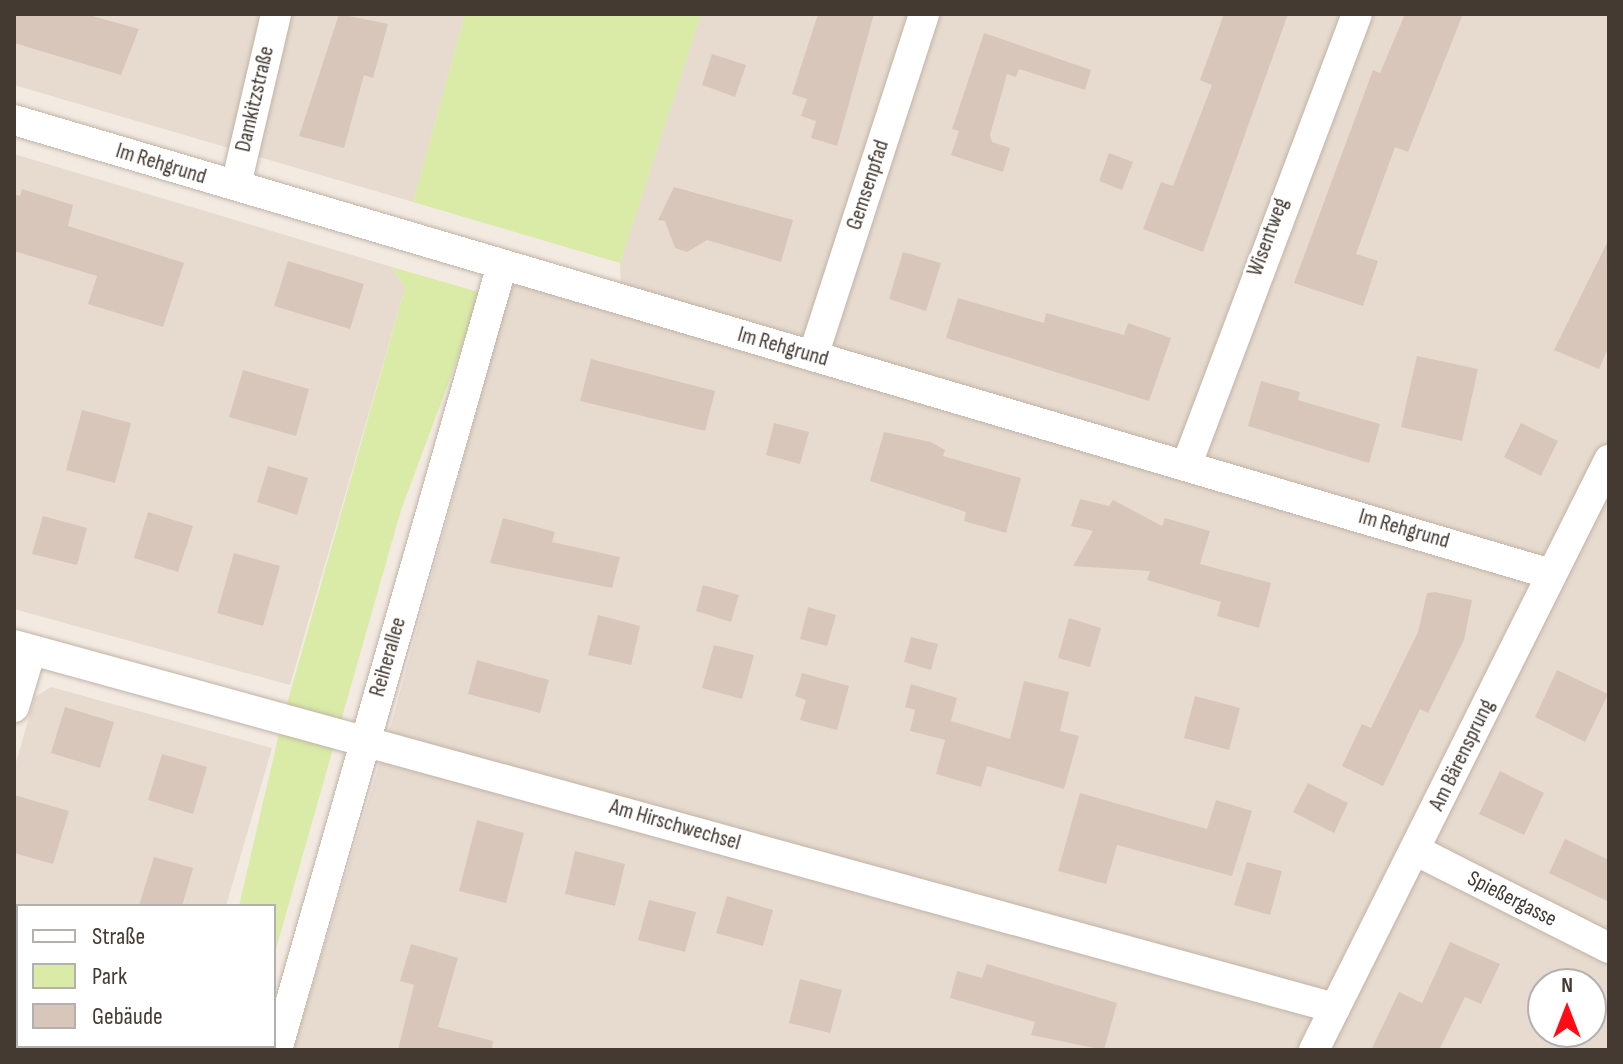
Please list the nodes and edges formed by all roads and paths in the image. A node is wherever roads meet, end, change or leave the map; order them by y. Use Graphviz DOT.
graph roads {
  1 [pos="276,14"];
  2 [pos="924,14"];
  3 [pos="1357,14"];
  4 [pos="14,120"];
  5 [pos="236,185"];
  6 [pos="502,265"];
  7 [pos="813,356"];
  8 [pos="1609,460"];
  9 [pos="1187,464"];
  10 [pos="1551,574"];
  11 [pos="22,647"];
  12 [pos="14,707"];
  13 [pos="364,738"];
  14 [pos="1415,850"];
  15 [pos="1609,948"];
  16 [pos="1335,1008"];
  17 [pos="277,1050"];
  18 [pos="1314,1050"];
  1 -- 5 [label="street, Damkitzstraße"];
  2 -- 7 [label="street, Gemsenpfad"];
  3 -- 9 [label="street, Wisentweg"];
  4 -- 5 [label="street, Im Rehgrund"];
  5 -- 6 [label="street, Im Rehgrund"];
  6 -- 7 [label="street, Im Rehgrund"];
  6 -- 13 [label="street, Reiherallee"];
  7 -- 9 [label="street, Im Rehgrund"];
  8 -- 10 [label="street, Am Bärensprung"];
  9 -- 10 [label="street, Im Rehgrund"];
  10 -- 14 [label="street, Am Bärensprung"];
  11 -- 12 [label="street"];
  11 -- 13 [label="street, Am Hirschwechsel"];
  13 -- 16 [label="street, Am Hirschwechsel"];
  13 -- 17 [label="street, Reiherallee"];
  14 -- 15 [label="street, Spießergasse"];
  14 -- 16 [label="street, Am Bärensprung"];
  16 -- 18 [label="street, Am Bärensprung"];
}
